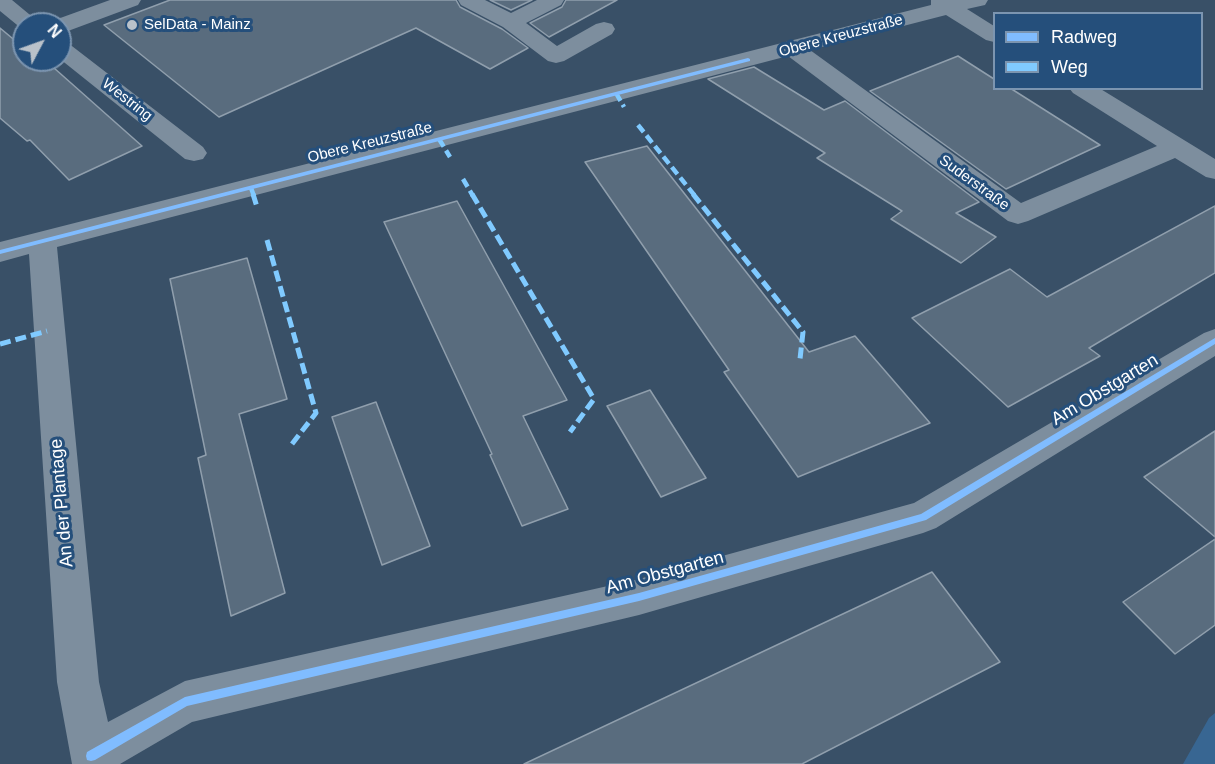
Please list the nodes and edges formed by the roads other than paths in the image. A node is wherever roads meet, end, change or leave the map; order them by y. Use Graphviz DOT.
graph roads {
  1 [pos="130,0"];
  2 [pos="469,0"];
  3 [pos="553,0"];
  4 [pos="977,0"];
  5 [pos="0,1"];
  6 [pos="943,4"];
  7 [pos="14,12"];
  8 [pos="72,22"];
  9 [pos="511,22"];
  10 [pos="604,29"];
  11 [pos="993,34"];
  12 [pos="792,48"];
  13 [pos="72,57"];
  14 [pos="1084,90"];
  15 [pos="1176,148"];
  16 [pos="195,153"];
  17 [pos="1215,171"];
  18 [pos="42,242"];
  19 [pos="0,252"];
  20 [pos="1215,341"];
  21 [pos="92,760"];
  1 -- 8 [label="street"];
  2 -- 9 [label="street"];
  3 -- 9 [label="street"];
  4 -- 6 [label="street, Obere Kreuzstraße"];
  5 -- 7 [label="street"];
  6 -- 11 [label="street"];
  6 -- 12 [label="street, Obere Kreuzstraße"];
  9 -- 10 [label="street"];
  12 -- 15 [label="street, Suderstraße"];
  12 -- 18 [label="street, Obere Kreuzstraße"];
  13 -- 16 [label="street, Westring"];
  14 -- 15 [label="street"];
  15 -- 17 [label="street"];
  18 -- 19 [label="street, Obere Kreuzstraße"];
  18 -- 21 [label="street, An der Plantage"];
  20 -- 21 [label="street, Am Obstgarten"];
}
